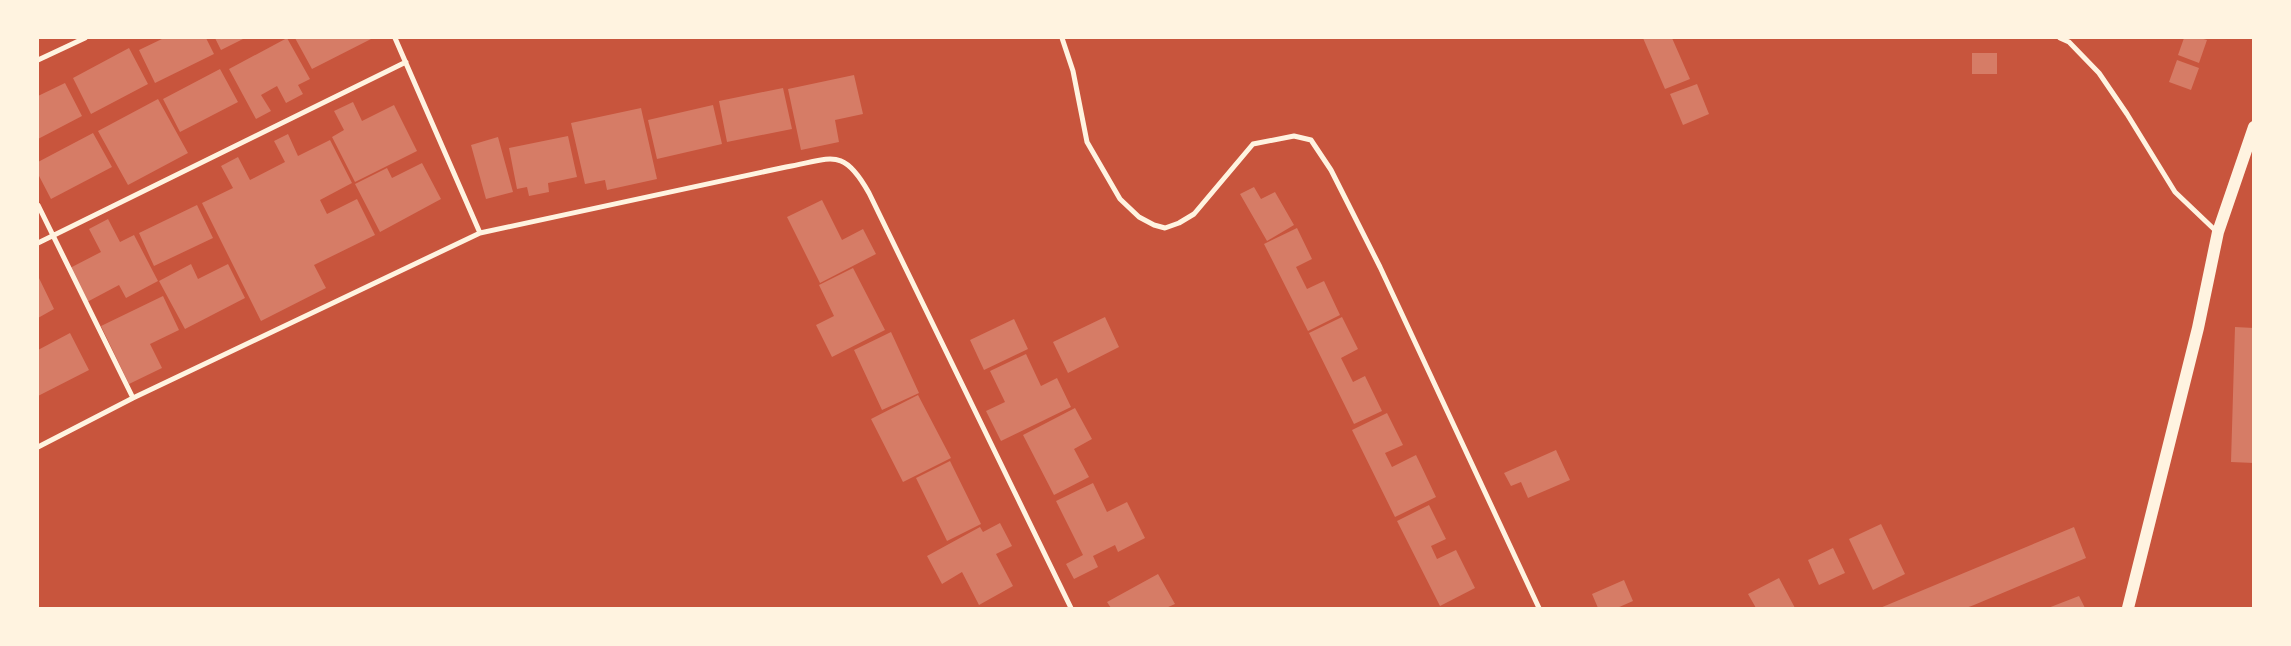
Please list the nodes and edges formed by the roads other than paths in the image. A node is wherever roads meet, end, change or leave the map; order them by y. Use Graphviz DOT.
graph roads {
  1 [pos="85,38"];
  2 [pos="395,38"];
  3 [pos="1062,38"];
  4 [pos="2060,38"];
  5 [pos="38,60"];
  6 [pos="406,62"];
  7 [pos="2254,127"];
  8 [pos="38,205"];
  9 [pos="2218,232"];
  10 [pos="480,233"];
  11 [pos="52,235"];
  12 [pos="38,243"];
  13 [pos="133,398"];
  14 [pos="38,447"];
  15 [pos="1071,608"];
  16 [pos="1539,608"];
  17 [pos="2128,608"];
  1 -- 5 [label="street"];
  2 -- 6 [label="street"];
  3 -- 16 [label="street"];
  4 -- 9 [label="street"];
  6 -- 10 [label="street"];
  6 -- 11 [label="street"];
  7 -- 9 [label="main road"];
  8 -- 11 [label="street"];
  9 -- 17 [label="main road"];
  10 -- 13 [label="street"];
  10 -- 15 [label="street"];
  11 -- 12 [label="street"];
  11 -- 13 [label="street"];
  13 -- 14 [label="street"];
}
